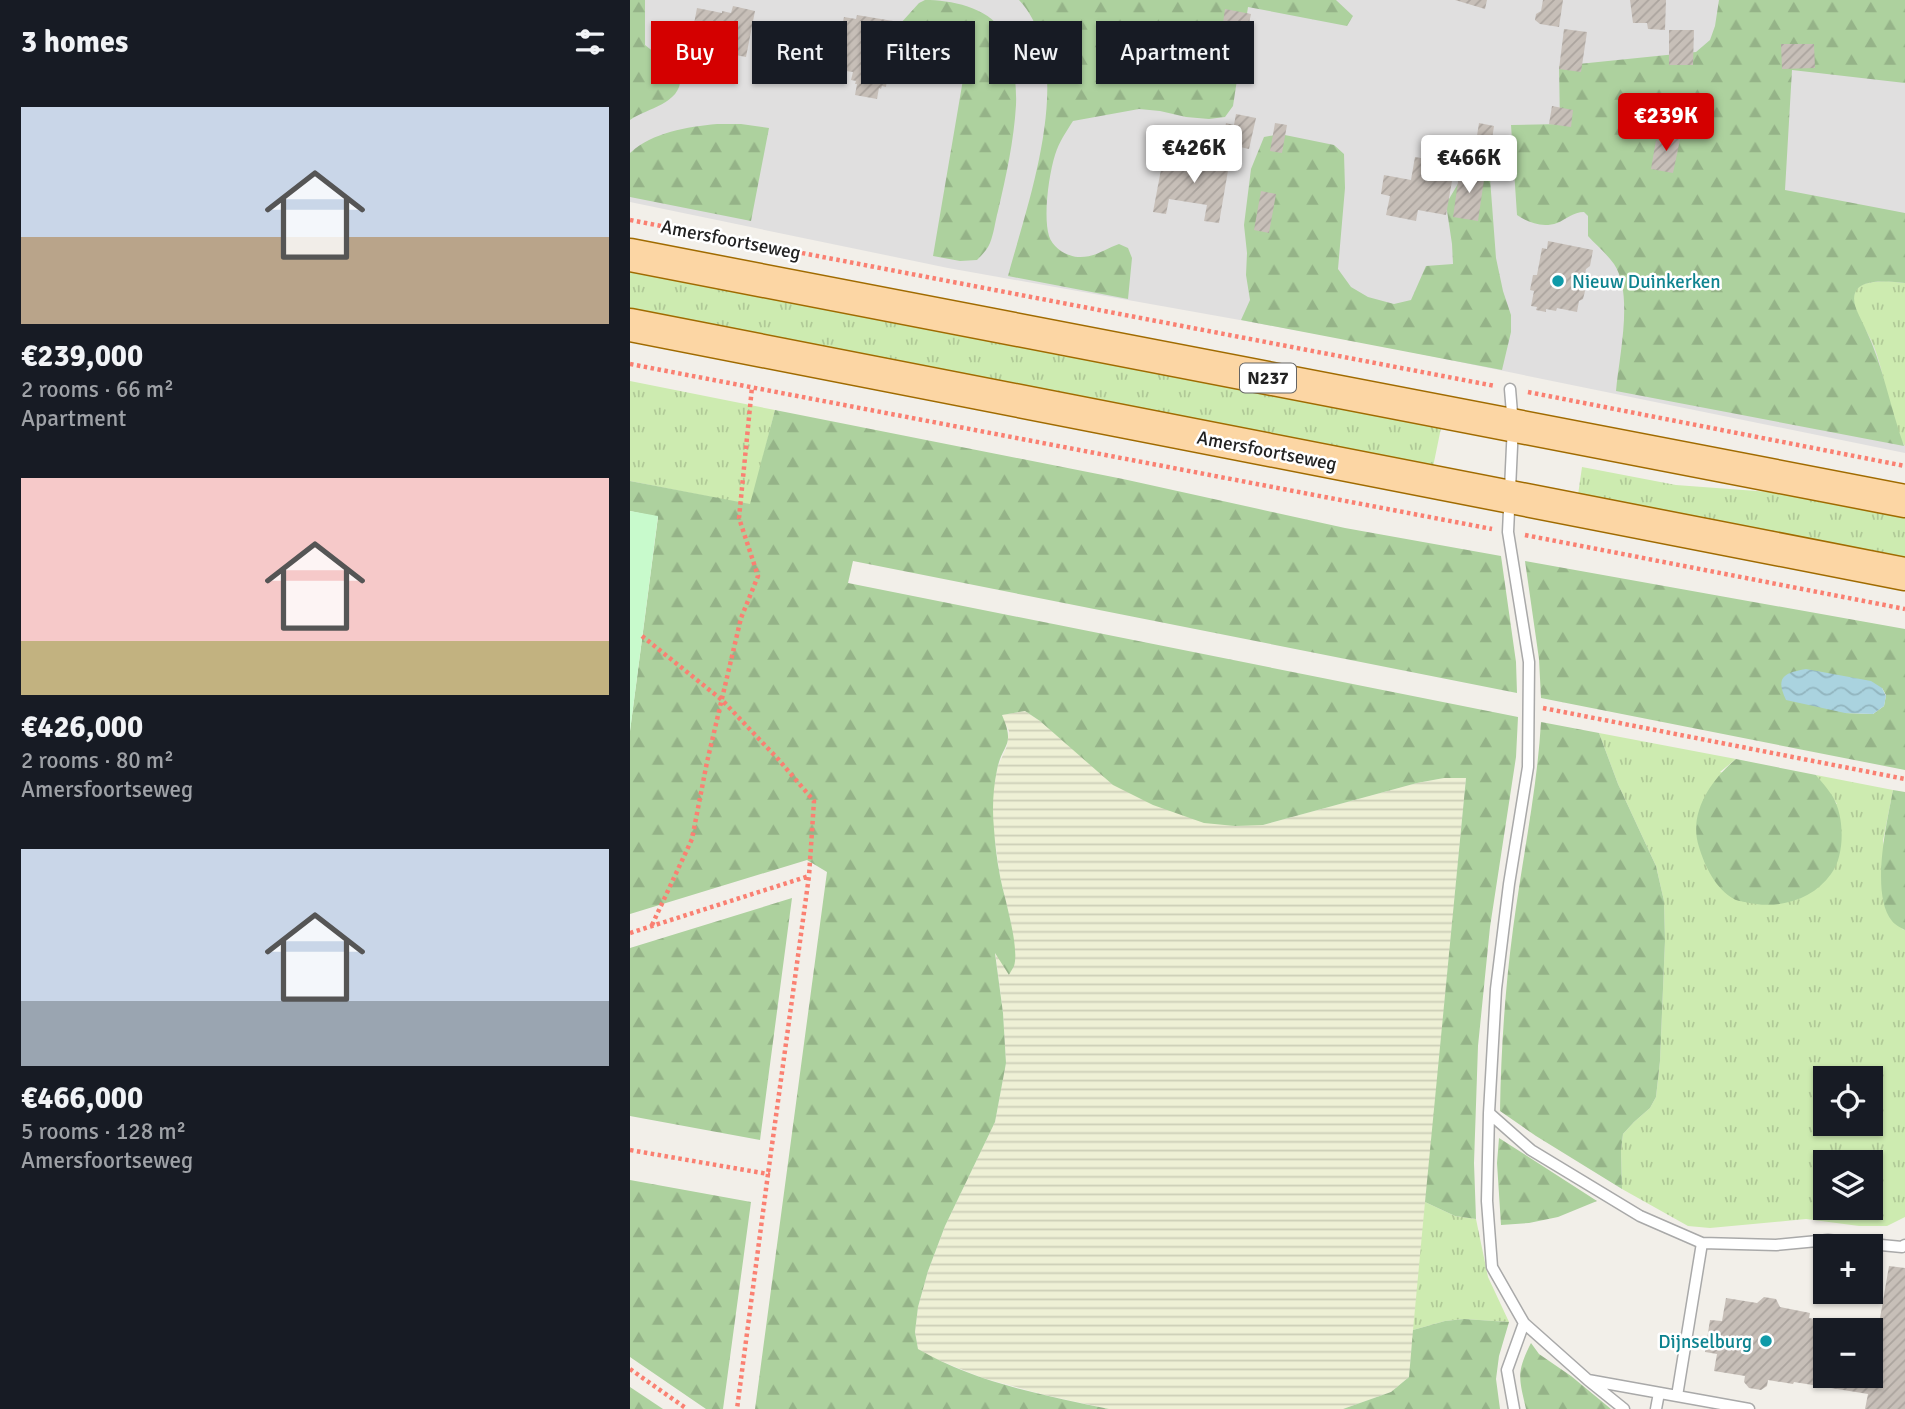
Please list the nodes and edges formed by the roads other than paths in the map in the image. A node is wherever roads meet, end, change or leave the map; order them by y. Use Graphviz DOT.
graph roads {
  1 [pos="630,255"];
  2 [pos="630,326"];
  3 [pos="1510,389"];
  4 [pos="1513,425"];
  5 [pos="1510,498"];
  6 [pos="1905,501"];
  7 [pos="1905,574"];
  8 [pos="1489,1113"];
  9 [pos="1702,1242"];
  10 [pos="1905,1245"];
  11 [pos="1524,1323"];
  12 [pos="1588,1380"];
  13 [pos="1659,1393"];
  14 [pos="1677,1396"];
  15 [pos="1514,1409"];
  16 [pos="1624,1409"];
  17 [pos="1656,1409"];
  18 [pos="1749,1409"];
  1 -- 4 [label="main road, Amersfoortseweg / N237"];
  2 -- 5 [label="main road, Amersfoortseweg"];
  3 -- 4 [label="lane"];
  4 -- 5 [label="lane"];
  4 -- 6 [label="main road, Amersfoortseweg / N237"];
  5 -- 7 [label="main road, Amersfoortseweg"];
  5 -- 8 [label="lane"];
  8 -- 9 [label="lane"];
  8 -- 11 [label="lane"];
  9 -- 10 [label="lane"];
  9 -- 14 [label="lane"];
  11 -- 12 [label="lane"];
  11 -- 15 [label="lane"];
  12 -- 13 [label="lane"];
  12 -- 16 [label="lane"];
  13 -- 14 [label="lane"];
  13 -- 17 [label="lane"];
  14 -- 18 [label="lane"];
}
